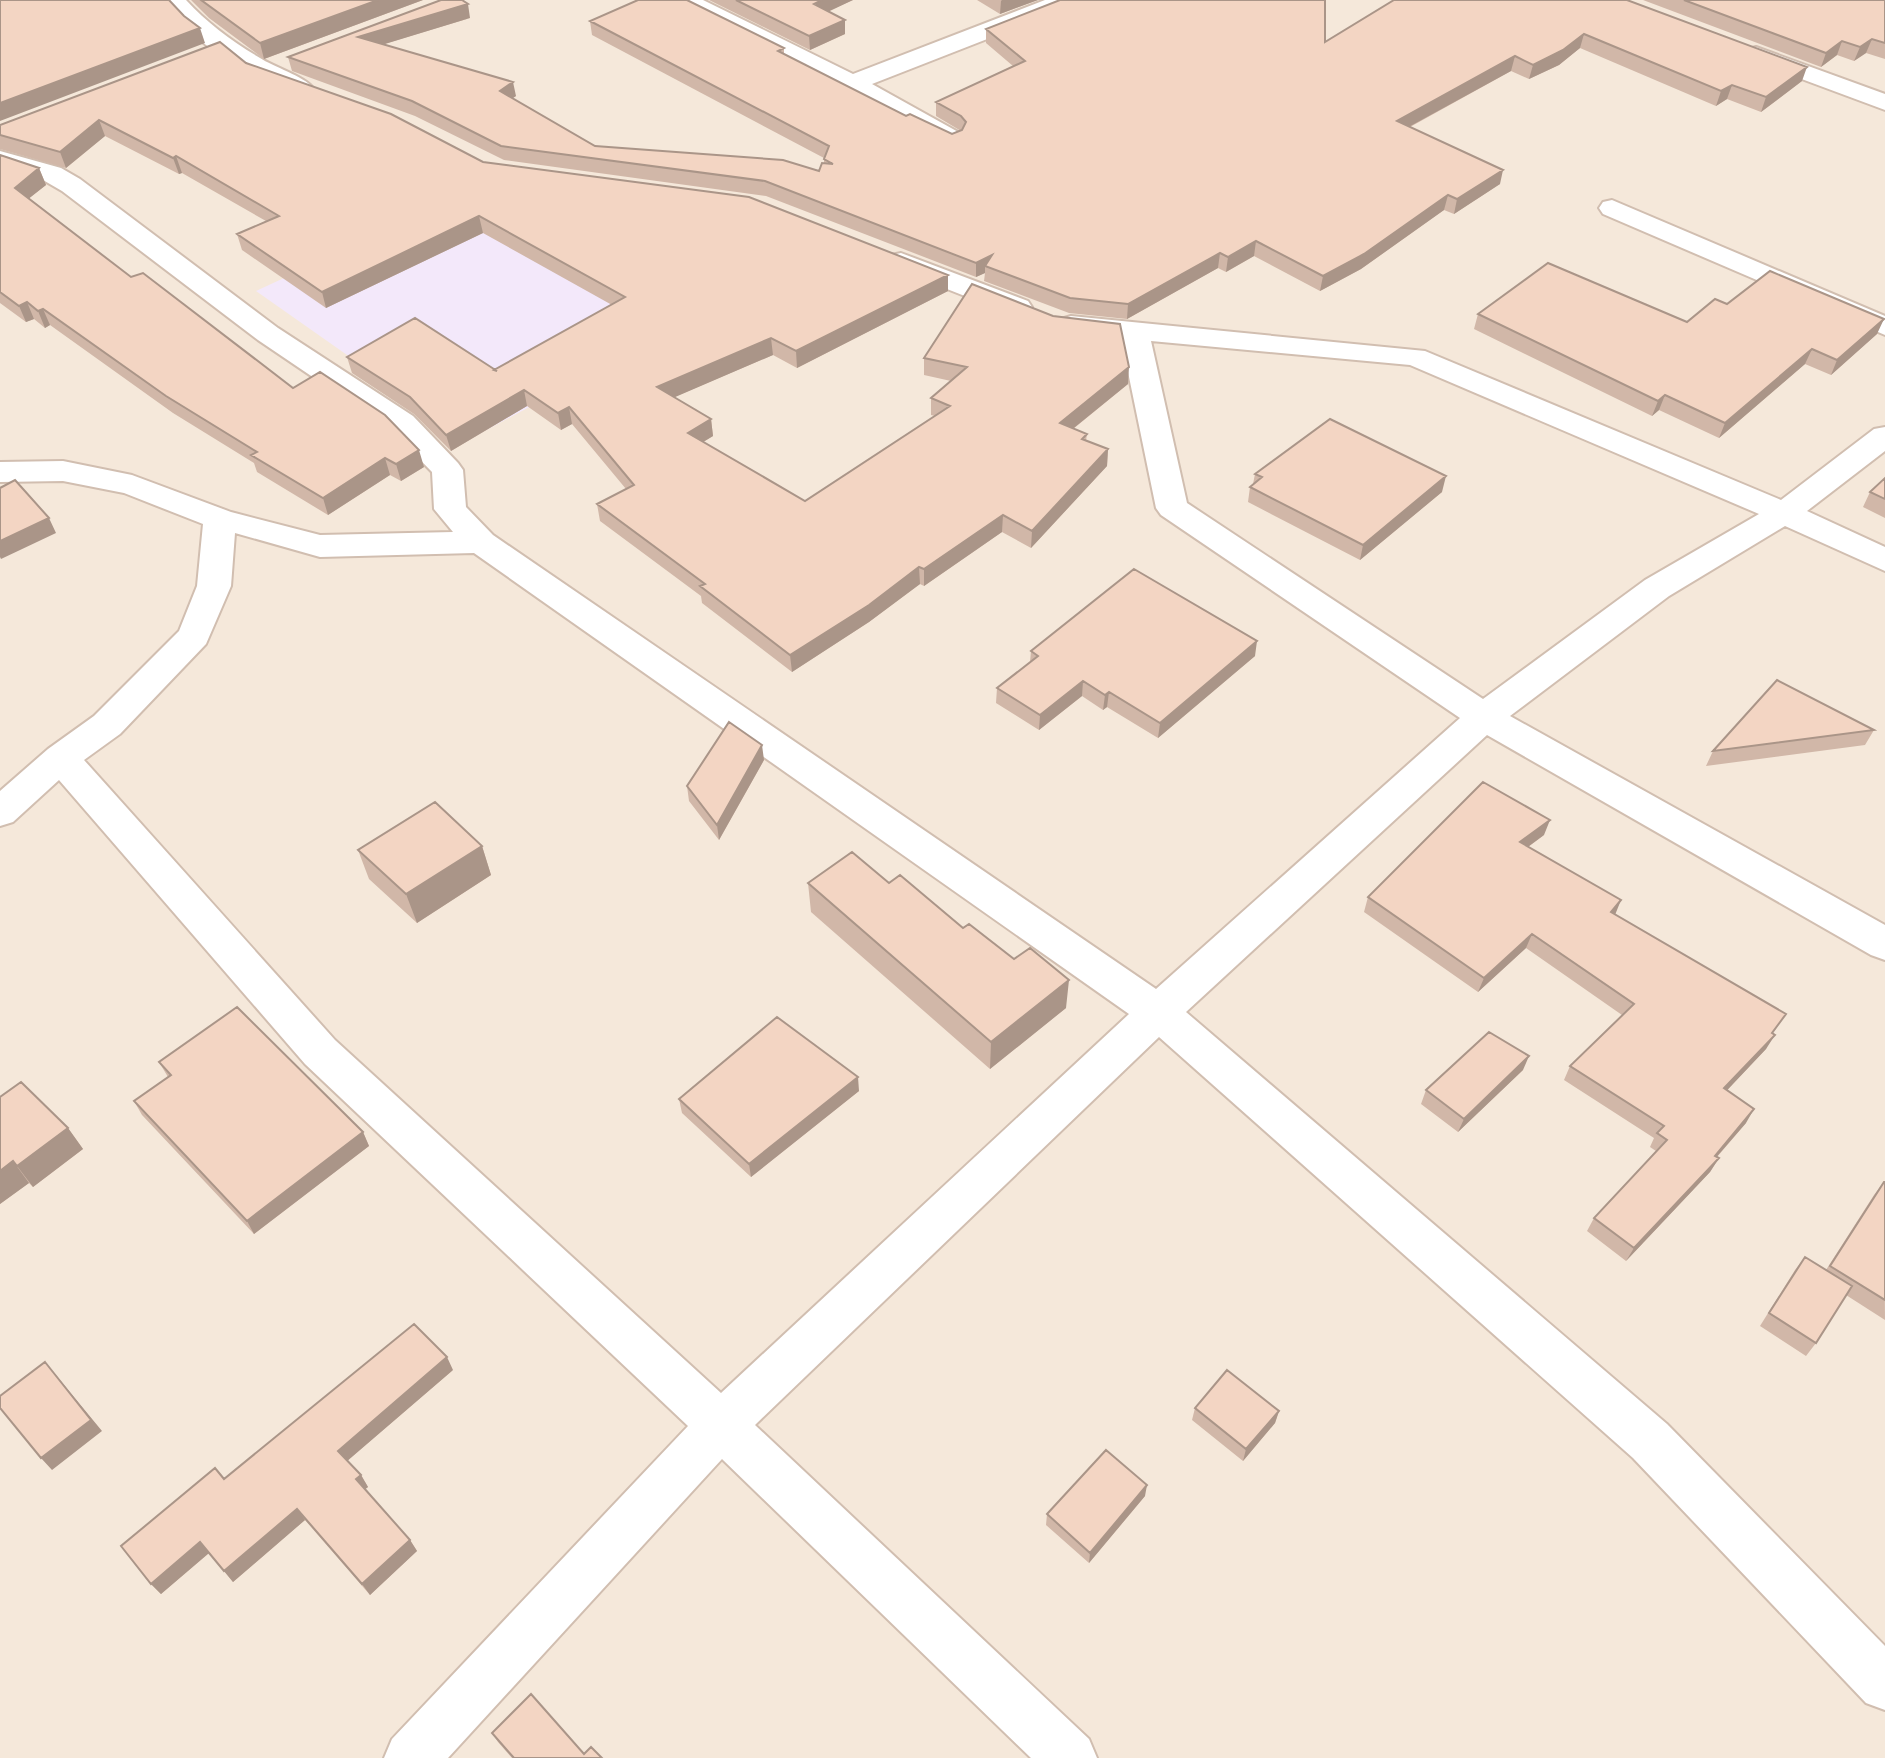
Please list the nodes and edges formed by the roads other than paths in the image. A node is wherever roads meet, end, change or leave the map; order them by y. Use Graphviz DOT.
graph roads {
  1 [pos="174,0"];
  2 [pos="685,0"];
  3 [pos="1066,0"];
  4 [pos="1731,44"];
  5 [pos="226,46"];
  6 [pos="201,55"];
  7 [pos="286,61"];
  8 [pos="261,71"];
  9 [pos="852,83"];
  10 [pos="327,95"];
  11 [pos="1885,103"];
  12 [pos="951,138"];
  13 [pos="0,159"];
  14 [pos="1612,208"];
  15 [pos="871,249"];
  16 [pos="1885,327"];
  17 [pos="1134,331"];
  18 [pos="1885,436"];
  19 [pos="0,472"];
  20 [pos="1784,513"];
  21 [pos="220,519"];
  22 [pos="481,542"];
  23 [pos="1885,560"];
  24 [pos="1484,717"];
  25 [pos="61,758"];
  26 [pos="0,812"];
  27 [pos="1885,944"];
  28 [pos="1158,1012"];
  29 [pos="721,1425"];
  30 [pos="1885,1684"];
  31 [pos="411,1758"];
  32 [pos="1070,1758"];
  1 -- 5 [label="street"];
  2 -- 9 [label="street"];
  3 -- 9 [label="street"];
  4 -- 11 [label="street"];
  5 -- 6 [label="street"];
  5 -- 8 [label="street"];
  7 -- 8 [label="street"];
  8 -- 10 [label="street"];
  9 -- 12 [label="street"];
  13 -- 22 [label="street"];
  14 -- 16 [label="street"];
  15 -- 17 [label="street"];
  17 -- 20 [label="street"];
  17 -- 24 [label="street"];
  18 -- 20 [label="street"];
  19 -- 21 [label="street"];
  20 -- 23 [label="street"];
  20 -- 24 [label="street"];
  21 -- 22 [label="street"];
  21 -- 25 [label="street"];
  22 -- 28 [label="street"];
  24 -- 27 [label="street"];
  24 -- 28 [label="street"];
  25 -- 26 [label="street"];
  25 -- 29 [label="street"];
  28 -- 29 [label="street"];
  28 -- 30 [label="street"];
  29 -- 31 [label="street"];
  29 -- 32 [label="street"];
}
